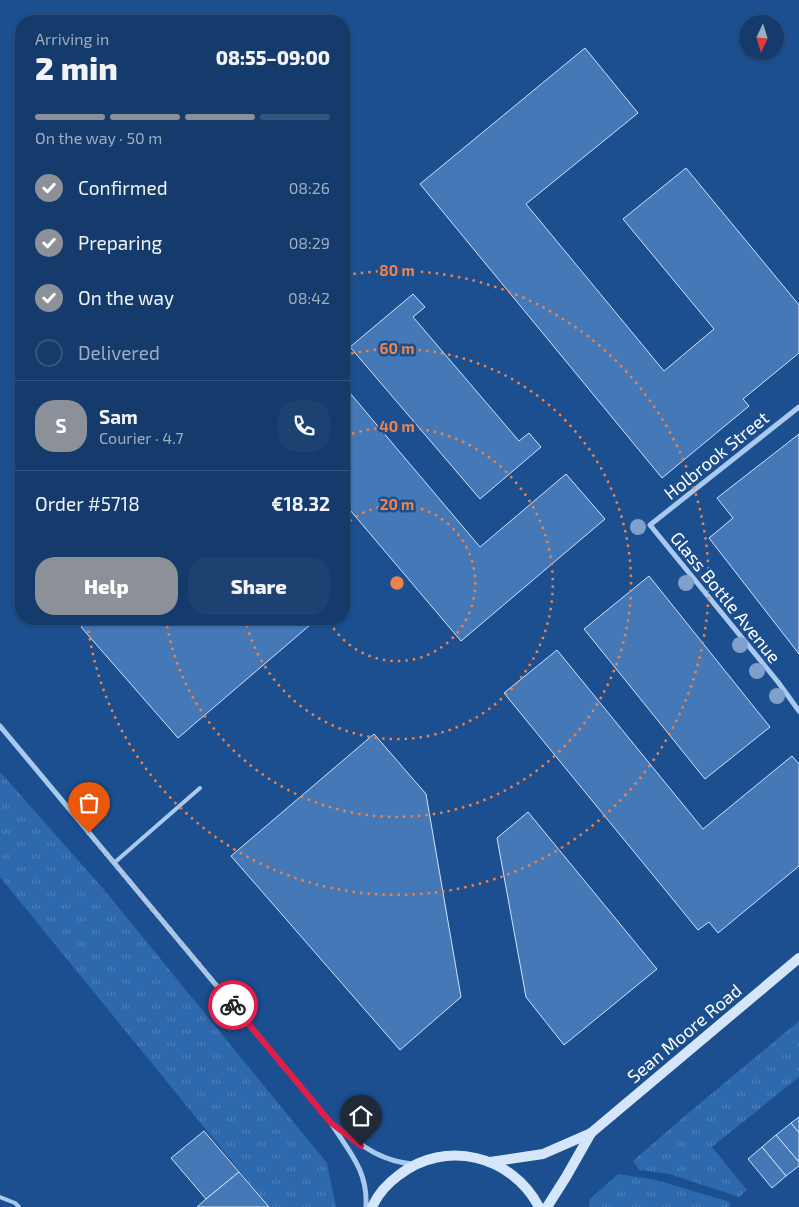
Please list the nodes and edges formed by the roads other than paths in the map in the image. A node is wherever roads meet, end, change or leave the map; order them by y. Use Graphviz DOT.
graph roads {
  1 [pos="799,406"];
  2 [pos="650,525"];
  3 [pos="799,711"];
  4 [pos="0,726"];
  5 [pos="200,788"];
  6 [pos="114,863"];
  7 [pos="799,958"];
  8 [pos="330,1122"];
  9 [pos="591,1133"];
  10 [pos="490,1162"];
  11 [pos="415,1164"];
  12 [pos="0,1197"];
  13 [pos="19,1207"];
  14 [pos="366,1207"];
  15 [pos="372,1207"];
  16 [pos="539,1207"];
  17 [pos="547,1207"];
  1 -- 2 [label="street, Holbrook Street"];
  2 -- 3 [label="street, Glass Bottle Avenue"];
  4 -- 6 [label="street"];
  5 -- 6 [label="lane"];
  6 -- 8 [label="street"];
  7 -- 9 [label="main road, Sean Moore Road"];
  8 -- 11 [label="street"];
  8 -- 14 [label="street"];
  9 -- 10 [label="main road, Sean Moore Road"];
  9 -- 17 [label="main road, Sean Moore Road"];
  10 -- 11 [label="main road"];
  10 -- 16 [label="main road"];
  11 -- 15 [label="main road"];
  12 -- 13 [label="lane"];
}
